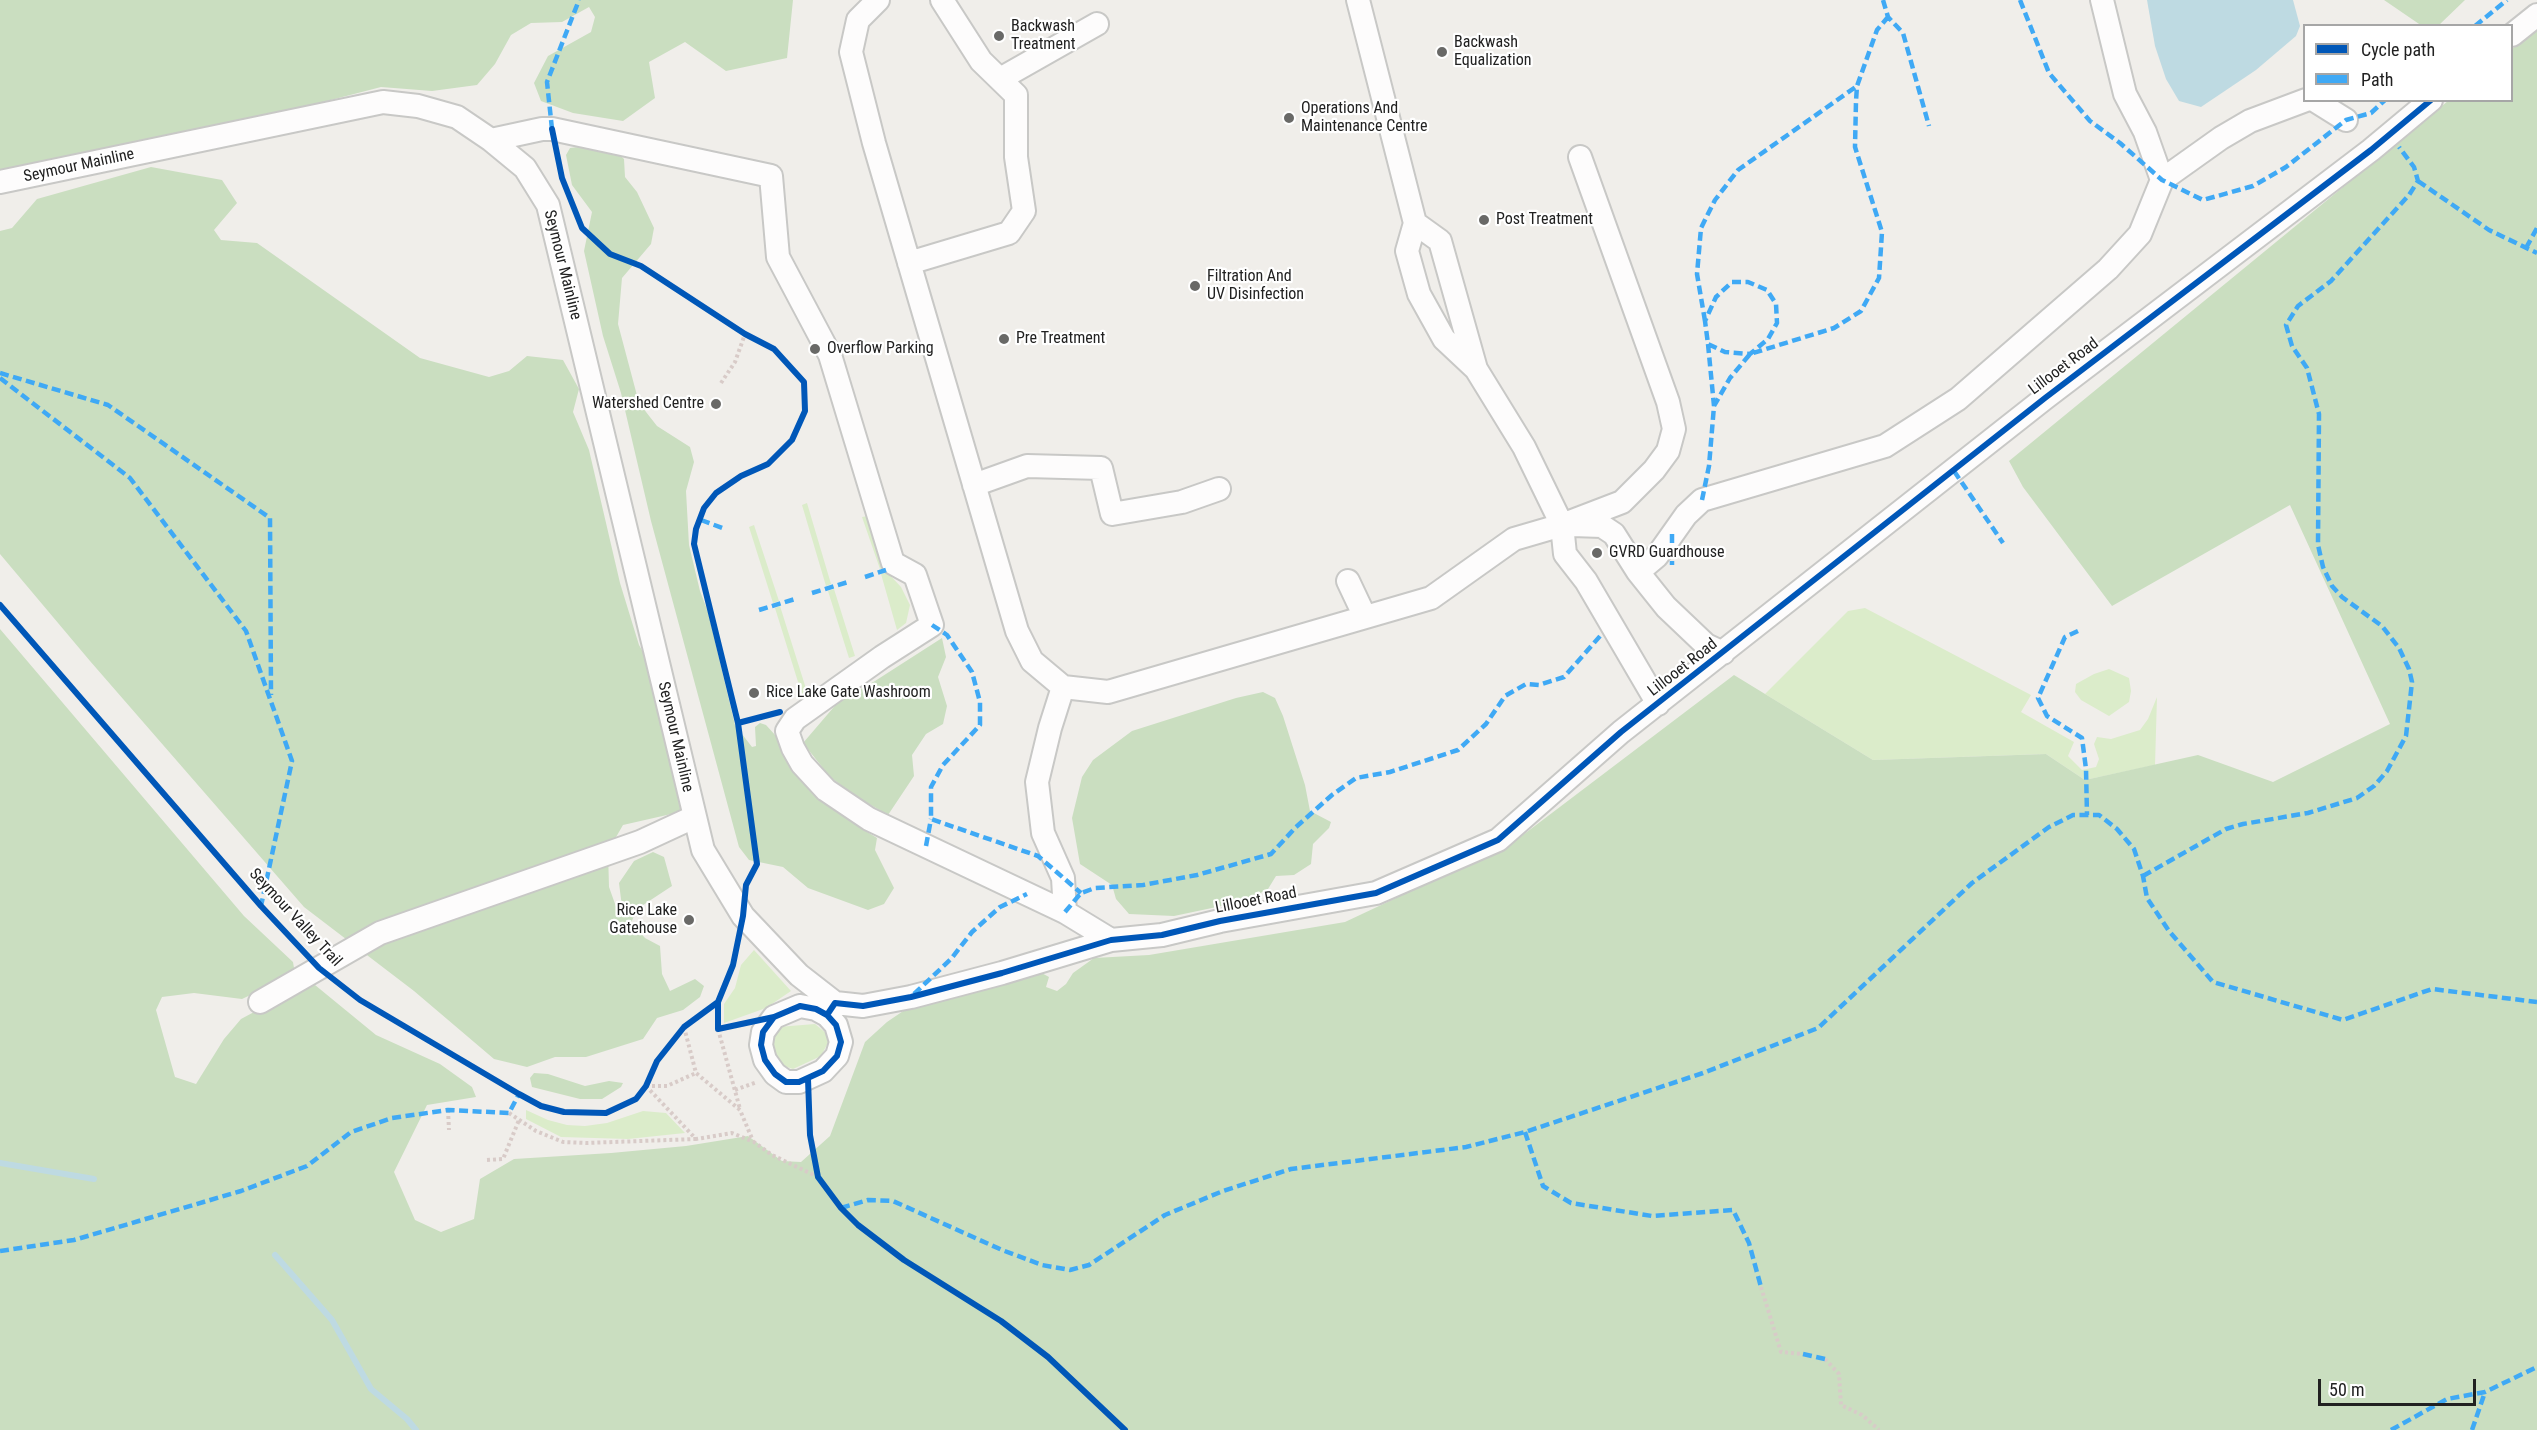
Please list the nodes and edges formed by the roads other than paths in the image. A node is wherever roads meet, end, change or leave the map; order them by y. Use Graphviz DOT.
graph roads {
  1 [pos="878,0"];
  2 [pos="942,0"];
  3 [pos="1358,0"];
  4 [pos="2102,0"];
  5 [pos="2537,15"];
  6 [pos="1097,24"];
  7 [pos="2513,33"];
  8 [pos="999,79"];
  9 [pos="2303,101"];
  10 [pos="2317,102"];
  11 [pos="2429,102"];
  12 [pos="2346,120"];
  13 [pos="491,140"];
  14 [pos="1580,157"];
  15 [pos="2162,180"];
  16 [pos="0,182"];
  17 [pos="1415,224"];
  18 [pos="909,263"];
  19 [pos="1476,369"];
  20 [pos="974,485"];
  21 [pos="1219,489"];
  22 [pos="1562,525"];
  23 [pos="1638,572"];
  24 [pos="1348,581"];
  25 [pos="1365,617"];
  26 [pos="1723,653"];
  27 [pos="1063,687"];
  28 [pos="1658,704"];
  29 [pos="694,817"];
  30 [pos="1065,912"];
  31 [pos="1111,940"];
  32 [pos="260,1002"];
  33 [pos="831,1009"];
  1 -- 18 [label="street"];
  2 -- 8 [label="street"];
  3 -- 17 [label="street"];
  4 -- 15 [label="street"];
  5 -- 7 [label="street"];
  6 -- 8 [label="street"];
  8 -- 18 [label="street"];
  9 -- 15 [label="street"];
  10 -- 12 [label="street"];
  11 -- 26 [label="street, Lillooet Road"];
  13 -- 16 [label="street, Seymour Mainline"];
  13 -- 29 [label="street, Seymour Mainline"];
  13 -- 30 [label="street"];
  14 -- 22 [label="street"];
  15 -- 23 [label="street"];
  17 -- 19 [label="street"];
  17 -- 19 [label="street"];
  18 -- 20 [label="street"];
  19 -- 22 [label="street"];
  20 -- 21 [label="street"];
  20 -- 27 [label="street"];
  22 -- 23 [label="street"];
  22 -- 25 [label="street"];
  22 -- 28 [label="street"];
  23 -- 26 [label="street"];
  24 -- 25 [label="street"];
  25 -- 27 [label="street"];
  26 -- 28 [label="street, Lillooet Road"];
  27 -- 30 [label="street"];
  28 -- 31 [label="street, Lillooet Road"];
  29 -- 32 [label="street"];
  29 -- 33 [label="street, Seymour Mainline"];
  30 -- 31 [label="street"];
  31 -- 33 [label="street, Lillooet Road"];
}
